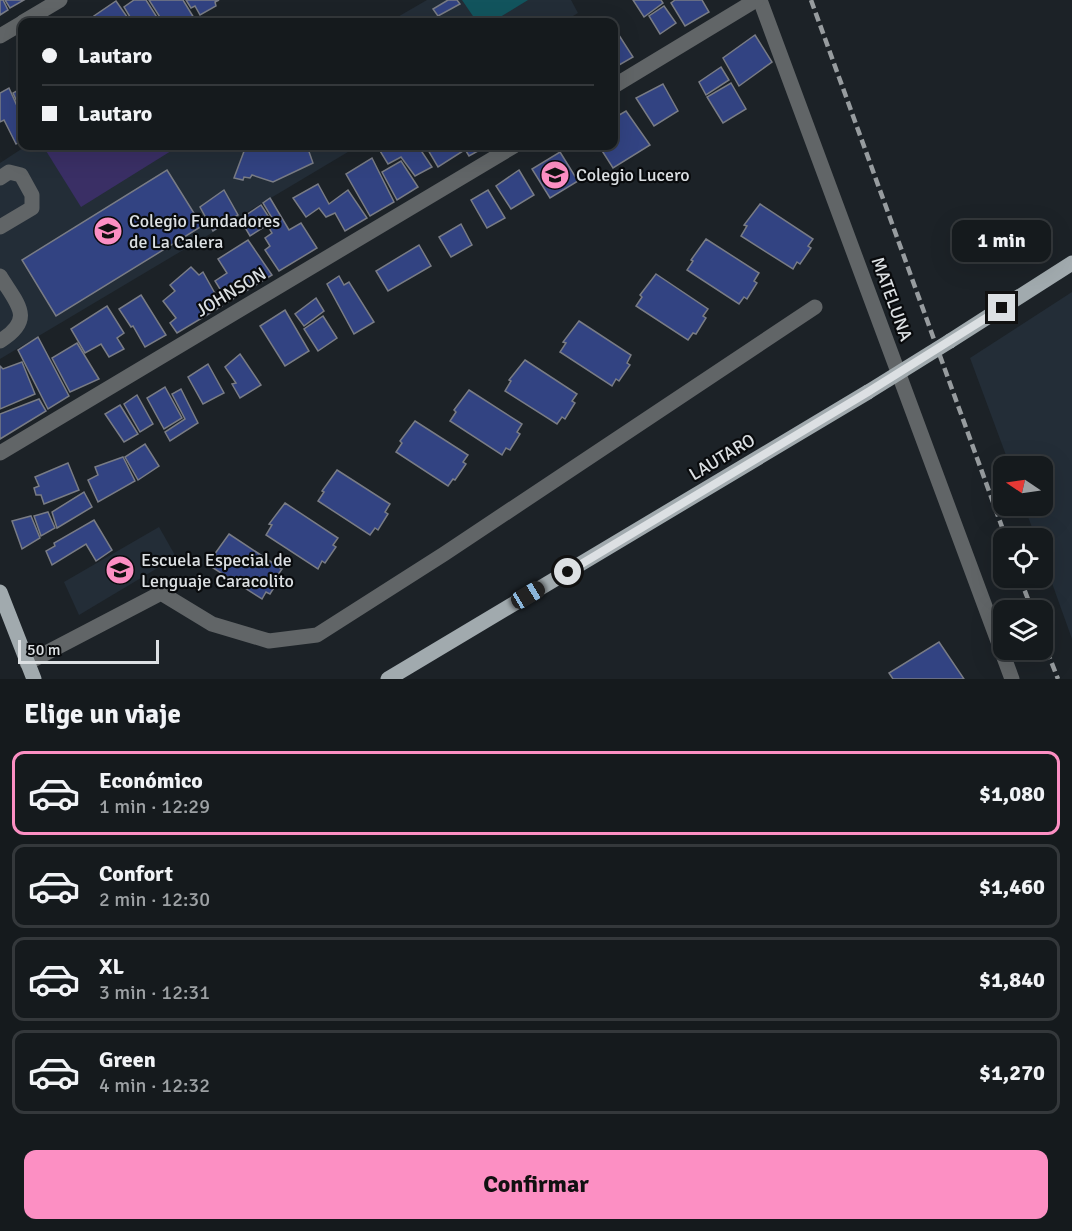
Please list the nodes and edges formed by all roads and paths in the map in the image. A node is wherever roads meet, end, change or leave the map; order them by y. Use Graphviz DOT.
graph roads {
  1 [pos="60,0"];
  2 [pos="758,0"];
  3 [pos="30,18"];
  4 [pos="18,25"];
  5 [pos="0,36"];
  6 [pos="618,84"];
  7 [pos="507,150"];
  8 [pos="0,178"];
  9 [pos="0,227"];
  10 [pos="1072,263"];
  11 [pos="0,276"];
  12 [pos="815,307"];
  13 [pos="0,341"];
  14 [pos="0,453"];
  15 [pos="0,592"];
  16 [pos="27,663"];
  17 [pos="34,679"];
  18 [pos="388,679"];
  19 [pos="1012,679"];
  1 -- 3 [label="street"];
  2 -- 6 [label="street"];
  2 -- 19 [label="street, MATELUNA"];
  4 -- 5 [label="street"];
  7 -- 14 [label="street, JOHNSON"];
  8 -- 9 [label="street"];
  10 -- 18 [label="main road, LAUTARO, bridge"];
  11 -- 13 [label="street"];
  12 -- 16 [label="street"];
  15 -- 16 [label="main road"];
  16 -- 17 [label="main road"];
}
